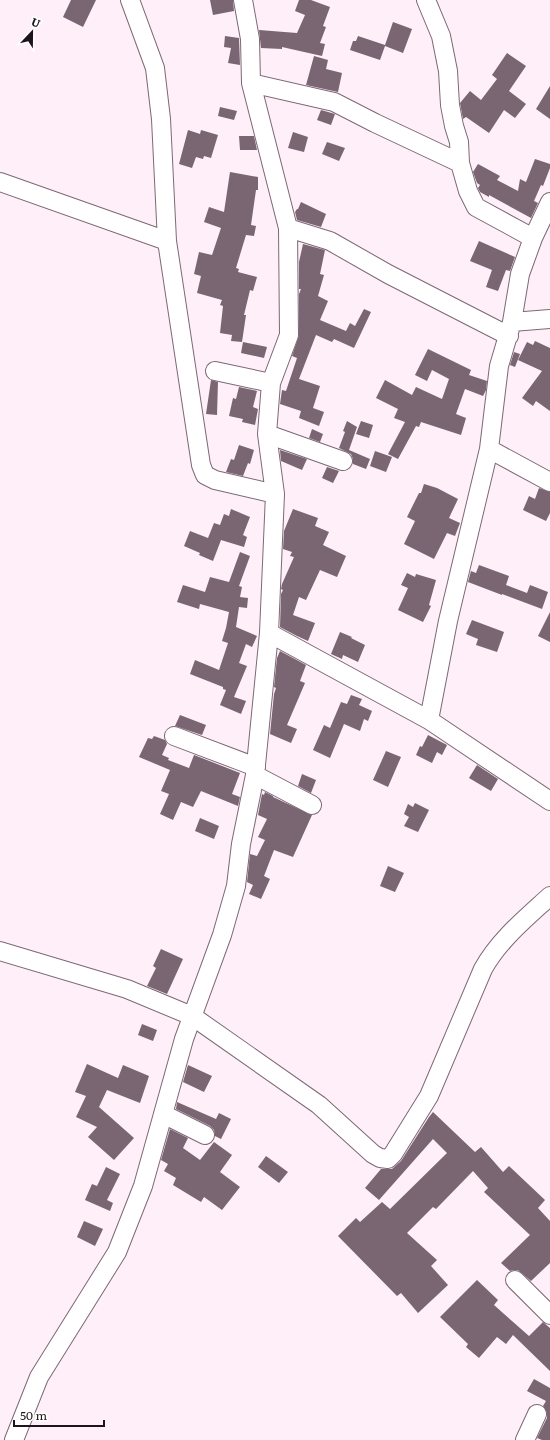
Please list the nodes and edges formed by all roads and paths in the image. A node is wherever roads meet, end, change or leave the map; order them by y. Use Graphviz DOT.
graph roads {
  1 [pos="130,0"];
  2 [pos="243,0"];
  3 [pos="426,0"];
  4 [pos="251,83"];
  5 [pos="460,163"];
  6 [pos="0,182"];
  7 [pos="548,212"];
  8 [pos="288,228"];
  9 [pos="533,238"];
  10 [pos="167,240"];
  11 [pos="550,319"];
  12 [pos="510,329"];
  13 [pos="215,371"];
  14 [pos="271,383"];
  15 [pos="267,434"];
  16 [pos="489,449"];
  17 [pos="343,462"];
  18 [pos="550,482"];
  19 [pos="275,494"];
  20 [pos="269,633"];
  21 [pos="429,720"];
  22 [pos="174,736"];
  23 [pos="256,771"];
  24 [pos="550,801"];
  25 [pos="312,805"];
  26 [pos="550,896"];
  27 [pos="0,951"];
  28 [pos="192,1016"];
  29 [pos="163,1114"];
  30 [pos="205,1135"];
  31 [pos="515,1280"];
  32 [pos="550,1315"];
  33 [pos="537,1414"];
  34 [pos="14,1440"];
  35 [pos="525,1440"];
  1 -- 10 [label="street"];
  2 -- 4 [label="street"];
  3 -- 5 [label="street"];
  4 -- 5 [label="street"];
  4 -- 8 [label="street"];
  5 -- 9 [label="street"];
  6 -- 10 [label="street"];
  7 -- 9 [label="street"];
  8 -- 12 [label="street"];
  8 -- 14 [label="street"];
  9 -- 12 [label="street"];
  10 -- 19 [label="street"];
  11 -- 12 [label="street"];
  12 -- 16 [label="street"];
  13 -- 14 [label="street"];
  14 -- 15 [label="street"];
  15 -- 17 [label="street"];
  15 -- 19 [label="street"];
  16 -- 18 [label="street"];
  16 -- 21 [label="street"];
  19 -- 20 [label="street"];
  20 -- 21 [label="street"];
  20 -- 23 [label="street"];
  21 -- 24 [label="street"];
  22 -- 23 [label="street"];
  23 -- 25 [label="street"];
  23 -- 28 [label="street"];
  26 -- 28 [label="street"];
  27 -- 28 [label="street"];
  28 -- 29 [label="street"];
  29 -- 30 [label="street"];
  29 -- 34 [label="street"];
  31 -- 32 [label="street"];
  33 -- 35 [label="street"];
}
